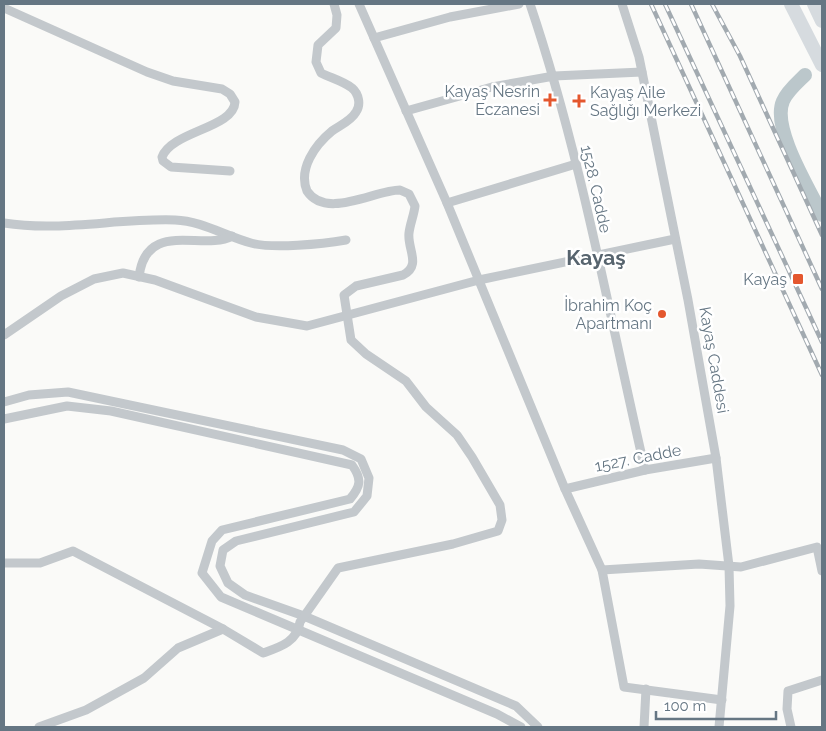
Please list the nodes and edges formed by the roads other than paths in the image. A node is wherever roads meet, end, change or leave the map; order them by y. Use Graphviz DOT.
graph roads {
  1 [pos="334,4"];
  2 [pos="359,4"];
  3 [pos="519,4"];
  4 [pos="530,4"];
  5 [pos="622,4"];
  6 [pos="782,4"];
  7 [pos="791,4"];
  8 [pos="814,4"];
  9 [pos="4,8"];
  10 [pos="822,21"];
  11 [pos="374,38"];
  12 [pos="820,60"];
  13 [pos="642,72"];
  14 [pos="554,76"];
  15 [pos="406,111"];
  16 [pos="576,164"];
  17 [pos="230,171"];
  18 [pos="447,203"];
  19 [pos="4,223"];
  20 [pos="232,236"];
  21 [pos="675,239"];
  22 [pos="346,240"];
  23 [pos="596,255"];
  24 [pos="139,277"];
  25 [pos="479,280"];
  26 [pos="347,314"];
  27 [pos="4,335"];
  28 [pos="4,402"];
  29 [pos="4,419"];
  30 [pos="716,458"];
  31 [pos="645,470"];
  32 [pos="565,489"];
  33 [pos="4,563"];
  34 [pos="729,566"];
  35 [pos="602,570"];
  36 [pos="822,570"];
  37 [pos="304,616"];
  38 [pos="223,629"];
  39 [pos="299,629"];
  40 [pos="822,680"];
  41 [pos="646,689"];
  42 [pos="722,700"];
  43 [pos="39,727"];
  44 [pos="521,727"];
  45 [pos="538,727"];
  46 [pos="644,727"];
  47 [pos="719,727"];
  48 [pos="791,727"];
  1 -- 26 [label="street"];
  2 -- 11 [label="street"];
  3 -- 11 [label="street"];
  4 -- 14 [label="street, 1528. Cadde"];
  5 -- 13 [label="street, Kayaş Caddesi"];
  6 -- 12 [label="highway"];
  7 -- 12 [label="highway"];
  8 -- 10 [label="highway"];
  9 -- 17 [label="street"];
  11 -- 15 [label="street"];
  13 -- 14 [label="street"];
  13 -- 21 [label="street, Kayaş Caddesi"];
  14 -- 15 [label="street"];
  14 -- 16 [label="street, 1528. Cadde"];
  15 -- 18 [label="street"];
  16 -- 18 [label="street"];
  16 -- 23 [label="street, 1528. Cadde"];
  18 -- 25 [label="street"];
  19 -- 20 [label="street"];
  20 -- 22 [label="street"];
  20 -- 24 [label="street"];
  21 -- 23 [label="street"];
  21 -- 30 [label="street, Kayaş Caddesi"];
  23 -- 25 [label="street"];
  23 -- 31 [label="street, 1528. Cadde"];
  24 -- 26 [label="street"];
  24 -- 27 [label="street"];
  25 -- 26 [label="street"];
  25 -- 32 [label="street"];
  26 -- 37 [label="street"];
  28 -- 37 [label="street"];
  29 -- 39 [label="street"];
  30 -- 31 [label="street, 1527. Cadde"];
  30 -- 34 [label="street, Kayaş Caddesi"];
  31 -- 32 [label="street, 1527. Cadde"];
  32 -- 35 [label="street"];
  33 -- 38 [label="street"];
  34 -- 35 [label="street"];
  34 -- 36 [label="street"];
  34 -- 42 [label="street, Kayaş Caddesi"];
  35 -- 41 [label="street"];
  37 -- 39 [label="street"];
  37 -- 45 [label="street"];
  38 -- 39 [label="street"];
  38 -- 43 [label="street"];
  39 -- 44 [label="street"];
  40 -- 48 [label="street"];
  41 -- 42 [label="street"];
  41 -- 46 [label="street"];
  42 -- 47 [label="street, Kayaş Caddesi"];
}
